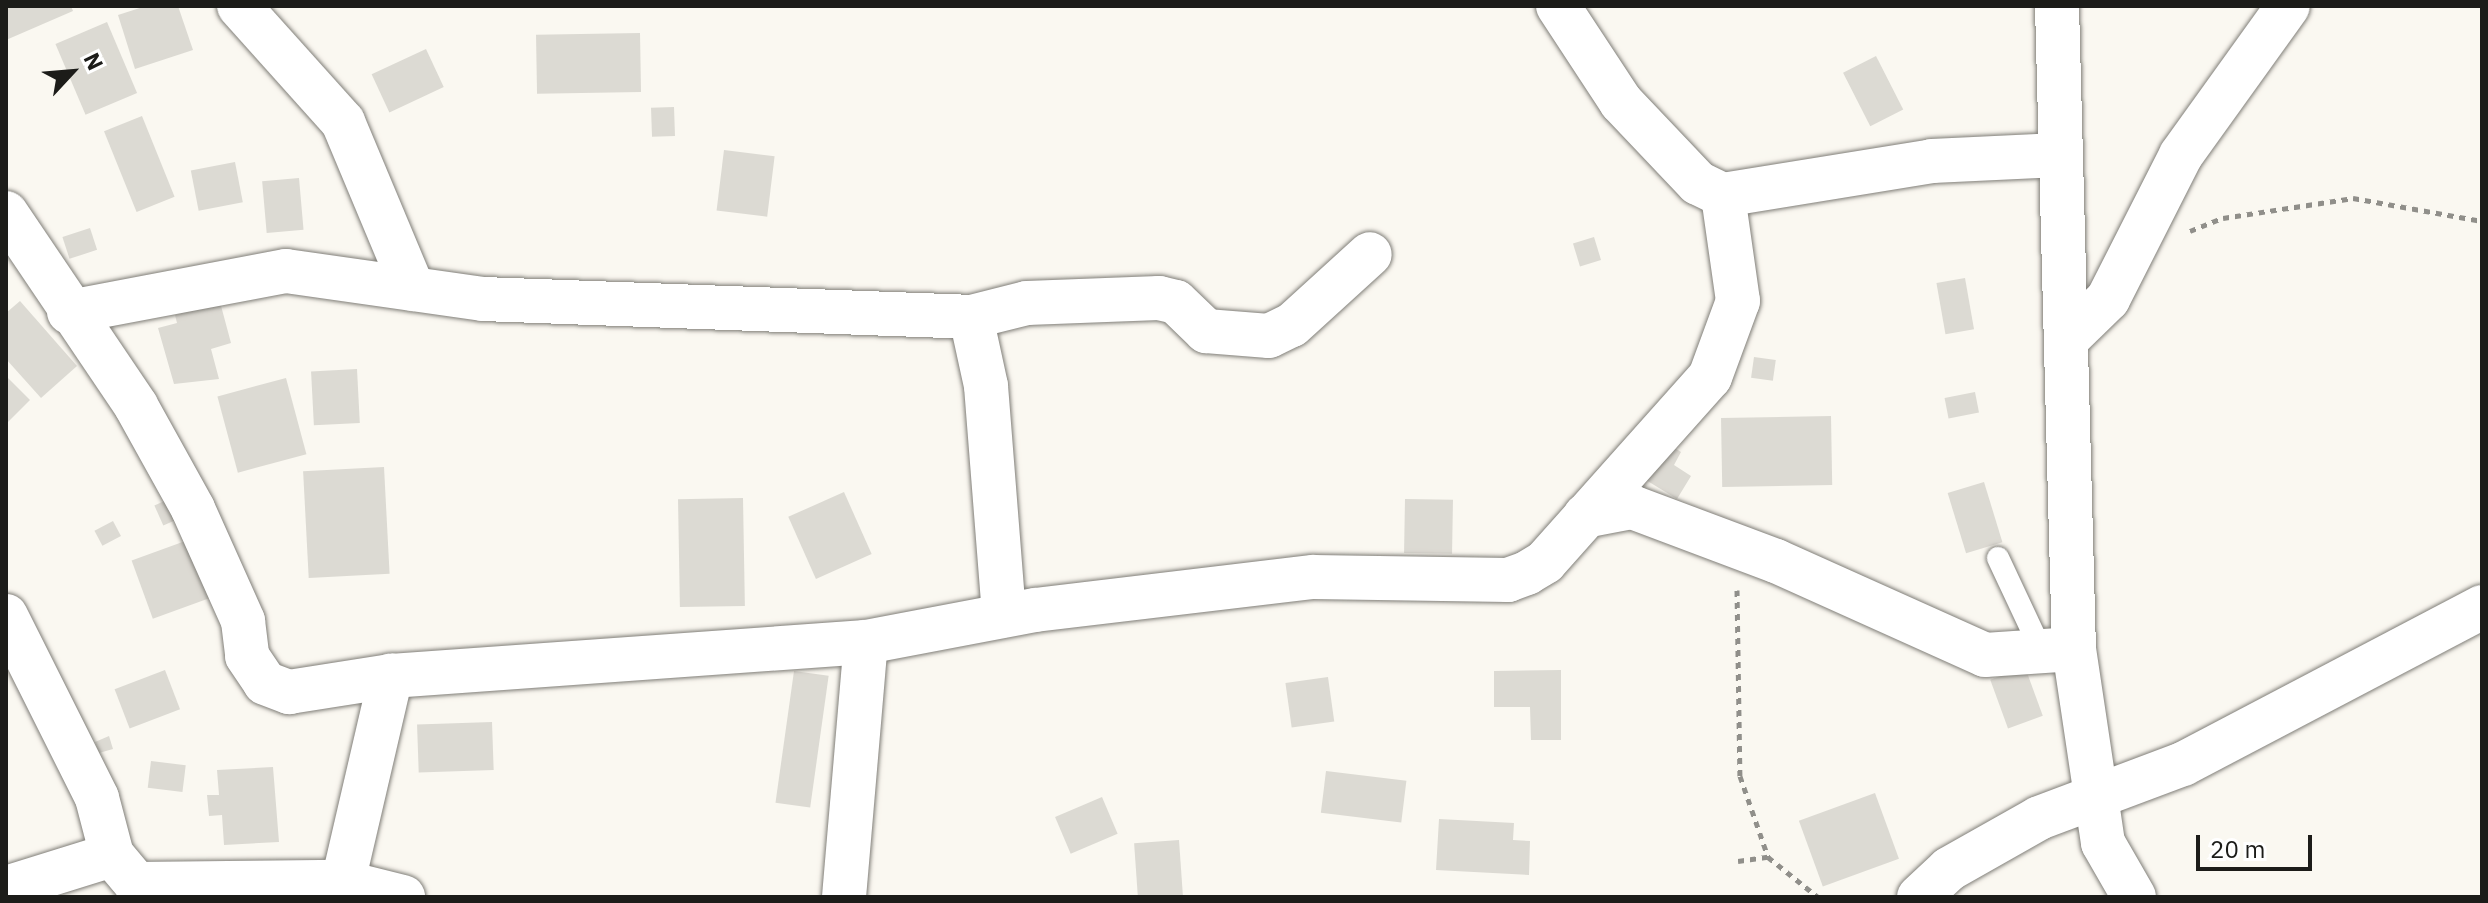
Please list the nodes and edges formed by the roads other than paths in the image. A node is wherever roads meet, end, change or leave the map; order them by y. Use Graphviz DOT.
graph roads {
  1 [pos="239,6"];
  2 [pos="1558,6"];
  3 [pos="2057,6"];
  4 [pos="2288,6"];
  5 [pos="2059,155"];
  6 [pos="1723,195"];
  7 [pos="6,213"];
  8 [pos="1370,254"];
  9 [pos="413,289"];
  10 [pos="69,312"];
  11 [pos="971,317"];
  12 [pos="2068,338"];
  13 [pos="1585,516"];
  14 [pos="1998,558"];
  15 [pos="2482,607"];
  16 [pos="1004,615"];
  17 [pos="6,616"];
  18 [pos="866,642"];
  19 [pos="2058,651"];
  20 [pos="391,676"];
  21 [pos="2094,798"];
  22 [pos="112,855"];
  23 [pos="6,888"];
  24 [pos="263,889"];
  25 [pos="337,889"];
  26 [pos="403,897"];
  27 [pos="844,897"];
  28 [pos="1919,897"];
  29 [pos="2134,897"];
  1 -- 9 [label="street"];
  2 -- 6 [label="street"];
  3 -- 5 [label="street"];
  4 -- 12 [label="street"];
  5 -- 6 [label="street"];
  5 -- 12 [label="street"];
  6 -- 13 [label="street"];
  7 -- 10 [label="street"];
  8 -- 11 [label="street"];
  9 -- 10 [label="street"];
  9 -- 11 [label="street"];
  10 -- 20 [label="street"];
  11 -- 16 [label="street"];
  12 -- 19 [label="street"];
  13 -- 16 [label="street"];
  13 -- 19 [label="street"];
  14 -- 19 [label="lane"];
  15 -- 21 [label="street"];
  16 -- 18 [label="street"];
  17 -- 22 [label="street"];
  18 -- 20 [label="street"];
  18 -- 27 [label="street"];
  19 -- 21 [label="street"];
  20 -- 25 [label="street"];
  21 -- 28 [label="street"];
  21 -- 29 [label="street"];
  22 -- 23 [label="street"];
  22 -- 24 [label="street"];
  24 -- 25 [label="street"];
  25 -- 26 [label="street"];
}
